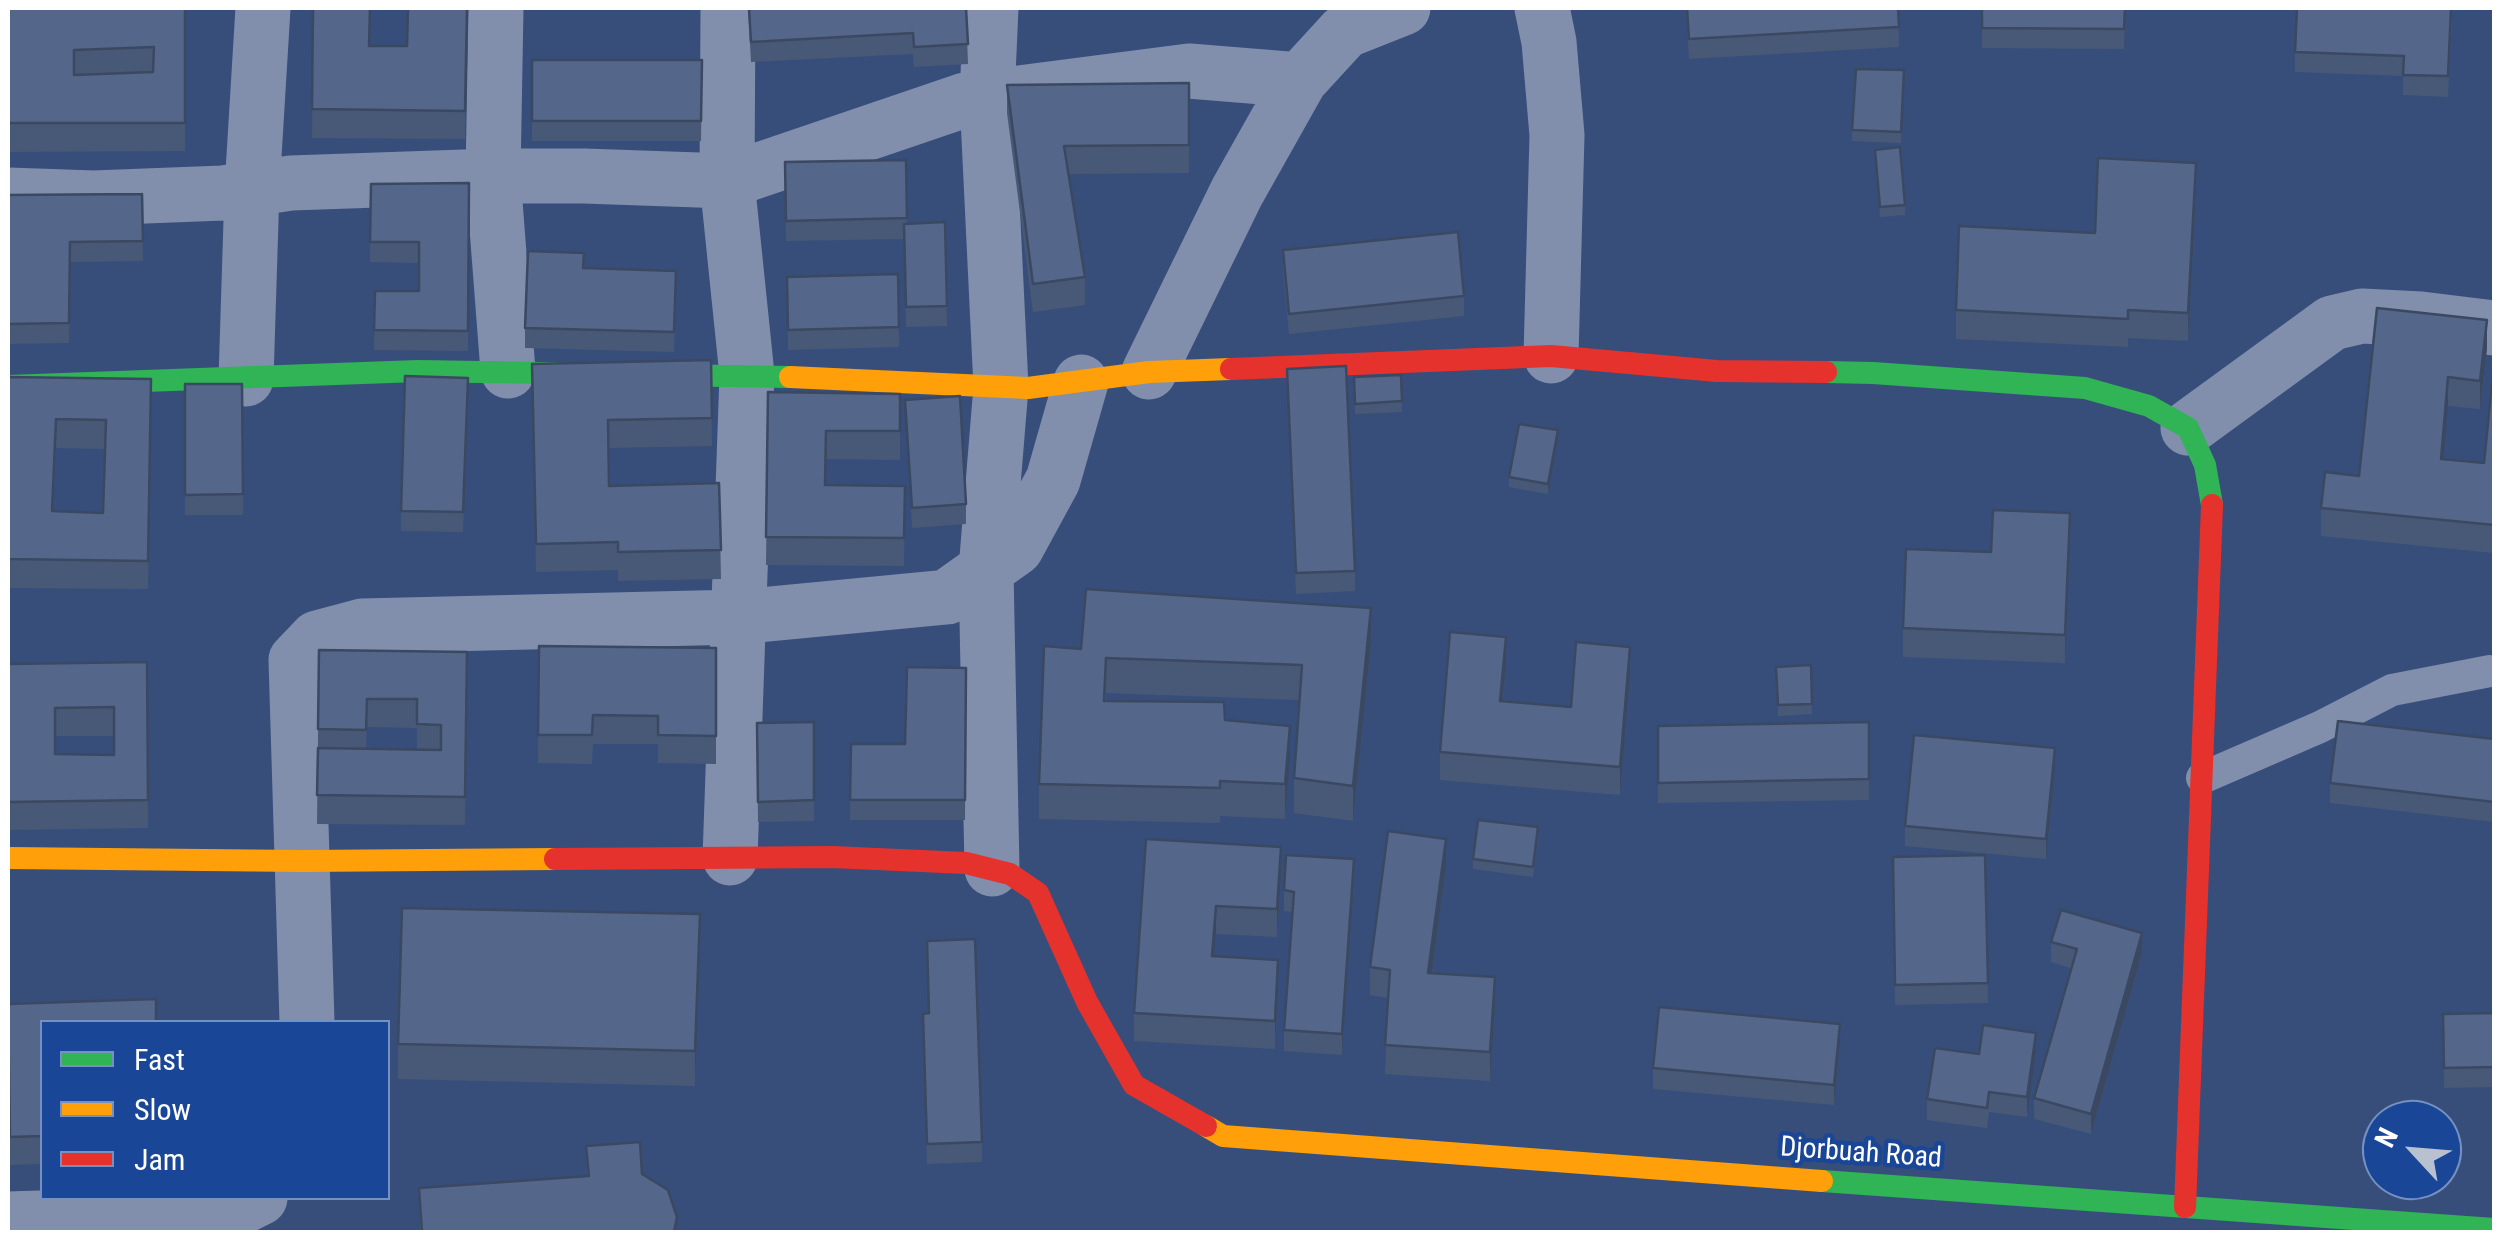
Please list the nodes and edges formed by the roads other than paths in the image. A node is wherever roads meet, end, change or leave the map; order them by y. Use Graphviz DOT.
graph roads {
  1 [pos="263,8"];
  2 [pos="496,8"];
  3 [pos="728,8"];
  4 [pos="991,8"];
  5 [pos="1403,8"];
  6 [pos="1542,8"];
  7 [pos="1300,80"];
  8 [pos="987,98"];
  9 [pos="493,176"];
  10 [pos="727,181"];
  11 [pos="252,189"];
  12 [pos="8,195"];
  13 [pos="2494,328"];
  14 [pos="1551,356"];
  15 [pos="508,372"];
  16 [pos="1149,372"];
  17 [pos="746,375"];
  18 [pos="246,380"];
  19 [pos="1081,382"];
  20 [pos="8,386"];
  21 [pos="1001,387"];
  22 [pos="2188,428"];
  23 [pos="986,570"];
  24 [pos="738,618"];
  25 [pos="2490,670"];
  26 [pos="2202,778"];
  27 [pos="8,858"];
  28 [pos="730,858"];
  29 [pos="302,862"];
  30 [pos="992,869"];
  31 [pos="307,1020"];
  32 [pos="256,1200"];
  33 [pos="2184,1207"];
  34 [pos="8,1218"];
  35 [pos="2494,1228"];
  1 -- 11 [label="street"];
  2 -- 9 [label="street"];
  3 -- 10 [label="street"];
  4 -- 8 [label="street"];
  5 -- 7 [label="street"];
  6 -- 14 [label="street"];
  7 -- 8 [label="street"];
  7 -- 16 [label="street"];
  8 -- 10 [label="street"];
  8 -- 21 [label="street"];
  9 -- 10 [label="street"];
  9 -- 11 [label="street"];
  9 -- 15 [label="street"];
  10 -- 17 [label="street"];
  11 -- 12 [label="street"];
  11 -- 18 [label="street"];
  13 -- 22 [label="street"];
  14 -- 16 [label="street"];
  14 -- 22 [label="street"];
  15 -- 17 [label="street"];
  15 -- 18 [label="street"];
  16 -- 19 [label="street"];
  17 -- 21 [label="street"];
  17 -- 24 [label="street"];
  18 -- 20 [label="street"];
  19 -- 21 [label="street"];
  19 -- 23 [label="street"];
  21 -- 23 [label="street"];
  22 -- 26 [label="street"];
  23 -- 24 [label="street"];
  23 -- 30 [label="street"];
  24 -- 28 [label="street"];
  24 -- 29 [label="street"];
  25 -- 26 [label="lane"];
  26 -- 33 [label="street"];
  27 -- 29 [label="street"];
  28 -- 29 [label="street"];
  28 -- 30 [label="street"];
  29 -- 31 [label="street"];
  30 -- 33 [label="street, Djorbuah Road"];
  32 -- 34 [label="street"];
  33 -- 35 [label="street, Djorbuah Road"];
}
